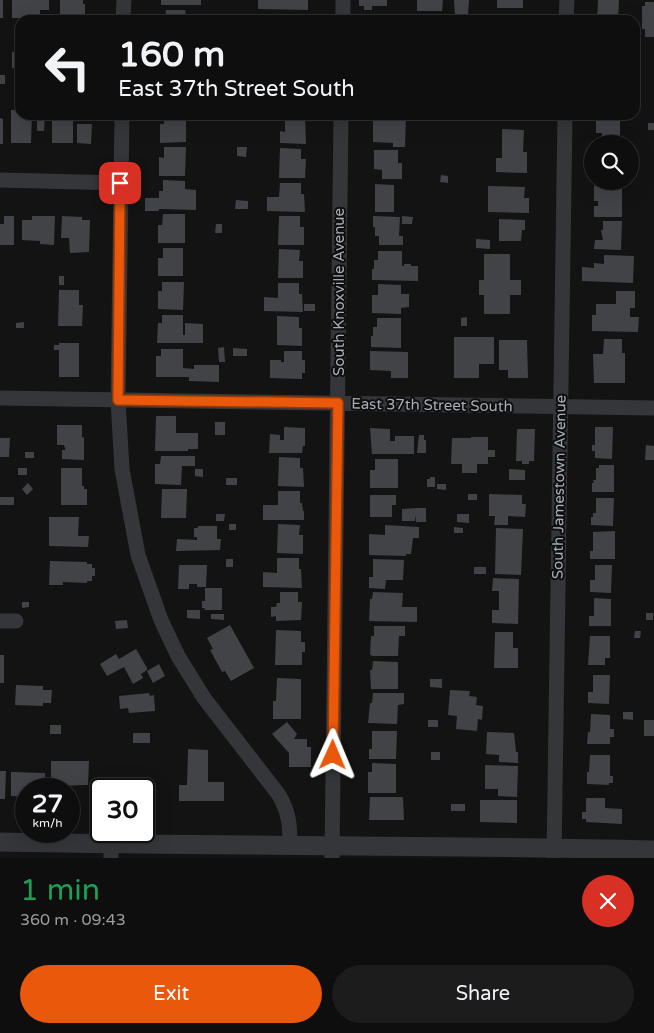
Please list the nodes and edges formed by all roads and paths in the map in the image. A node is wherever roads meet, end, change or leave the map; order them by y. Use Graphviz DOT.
graph roads {
  1 [pos="124,0"];
  2 [pos="343,0"];
  3 [pos="567,0"];
  4 [pos="123,15"];
  5 [pos="343,15"];
  6 [pos="566,15"];
  7 [pos="122,120"];
  8 [pos="341,120"];
  9 [pos="565,120"];
  10 [pos="0,180"];
  11 [pos="120,183"];
  12 [pos="0,398"];
  13 [pos="118,400"];
  14 [pos="338,403"];
  15 [pos="560,406"];
  16 [pos="654,408"];
  17 [pos="0,621"];
  18 [pos="16,621"];
  19 [pos="0,842"];
  20 [pos="290,845"];
  21 [pos="654,850"];
  22 [pos="111,851"];
  23 [pos="332,852"];
  24 [pos="554,853"];
  1 -- 4 [label="street"];
  2 -- 5 [label="street"];
  3 -- 6 [label="street"];
  7 -- 11 [label="street"];
  8 -- 14 [label="street, South Knoxville Avenue"];
  9 -- 15 [label="street, South Jamestown Avenue"];
  10 -- 11 [label="street"];
  11 -- 13 [label="street"];
  12 -- 13 [label="street, East 37th Street South"];
  13 -- 14 [label="street, East 37th Street South"];
  13 -- 20 [label="street"];
  14 -- 15 [label="street, East 37th Street South"];
  14 -- 23 [label="street, South Knoxville Avenue"];
  15 -- 16 [label="street, East 37th Street South"];
  15 -- 24 [label="street, South Jamestown Avenue"];
  17 -- 18 [label="street"];
  19 -- 22 [label="street"];
  20 -- 22 [label="street"];
  20 -- 23 [label="street"];
  21 -- 24 [label="street"];
  23 -- 24 [label="street"];
}
